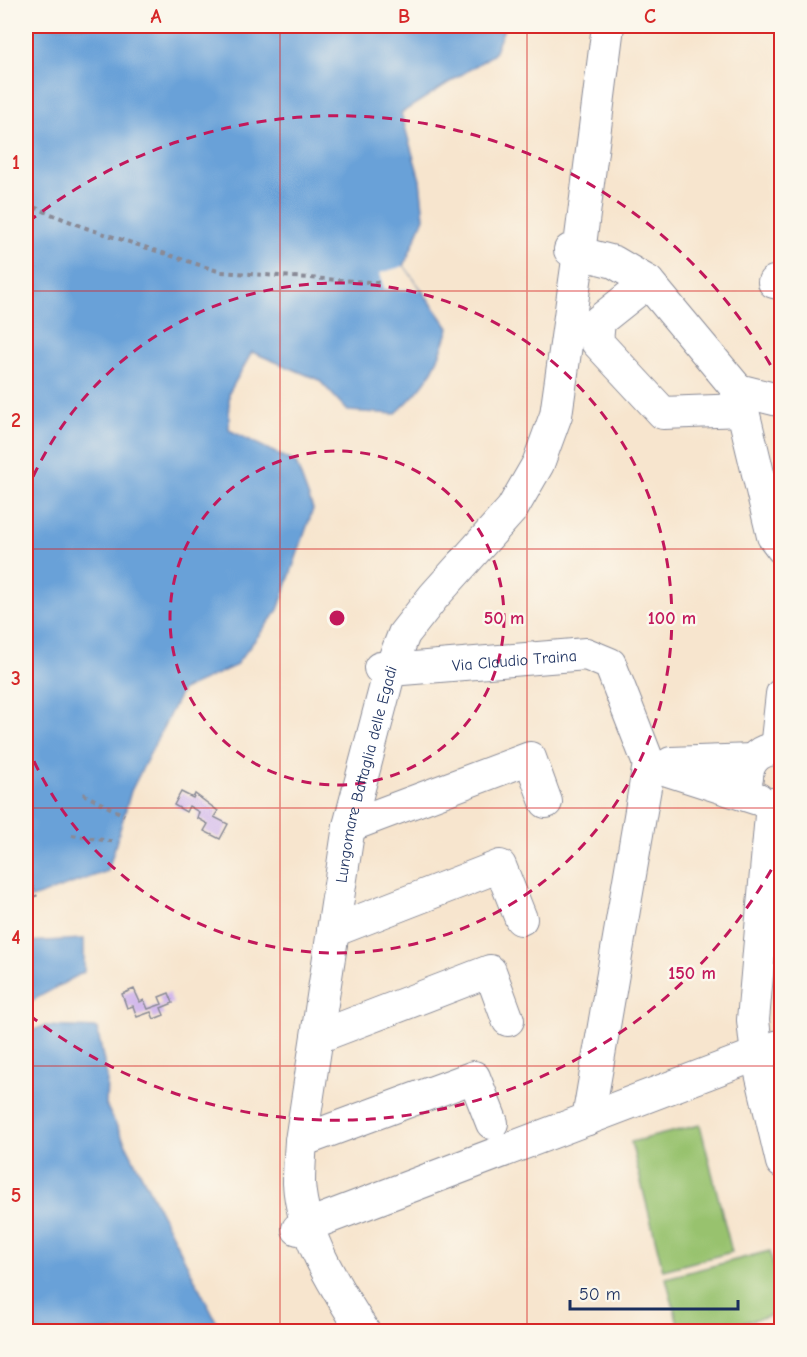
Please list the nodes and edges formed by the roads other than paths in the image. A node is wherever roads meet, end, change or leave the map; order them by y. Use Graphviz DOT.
graph roads {
  1 [pos="608,26"];
  2 [pos="575,252"];
  3 [pos="648,282"];
  4 [pos="740,400"];
  5 [pos="782,401"];
  6 [pos="782,548"];
  7 [pos="385,669"];
  8 [pos="782,694"];
  9 [pos="770,753"];
  10 [pos="649,764"];
  11 [pos="546,802"];
  12 [pos="770,802"];
  13 [pos="349,826"];
  14 [pos="521,919"];
  15 [pos="333,931"];
  16 [pos="508,1020"];
  17 [pos="318,1037"];
  18 [pos="769,1050"];
  19 [pos="773,1090"];
  20 [pos="588,1119"];
  21 [pos="492,1123"];
  22 [pos="301,1141"];
  23 [pos="782,1162"];
  24 [pos="303,1226"];
  25 [pos="364,1332"];
  1 -- 2 [label="street, Lungomare Battaglia delle Egadi"];
  2 -- 3 [label="street"];
  2 -- 7 [label="street, Lungomare Battaglia delle Egadi"];
  3 -- 4 [label="street"];
  3 -- 4 [label="street"];
  4 -- 5 [label="street"];
  4 -- 6 [label="street"];
  7 -- 10 [label="street, Via Claudio Traina"];
  7 -- 13 [label="street, Lungomare Battaglia delle Egadi"];
  8 -- 9 [label="street"];
  9 -- 10 [label="street"];
  9 -- 12 [label="street"];
  10 -- 12 [label="street"];
  10 -- 20 [label="street"];
  11 -- 13 [label="street"];
  12 -- 18 [label="street"];
  13 -- 15 [label="street, Lungomare Battaglia delle Egadi"];
  14 -- 15 [label="street"];
  15 -- 17 [label="street, Lungomare Battaglia delle Egadi"];
  16 -- 17 [label="street"];
  17 -- 22 [label="street, Lungomare Battaglia delle Egadi"];
  18 -- 19 [label="street"];
  18 -- 20 [label="street"];
  19 -- 23 [label="street"];
  20 -- 24 [label="street"];
  21 -- 22 [label="street"];
  22 -- 24 [label="street, Lungomare Battaglia delle Egadi"];
  24 -- 25 [label="street, Lungomare Battaglia delle Egadi"];
}
